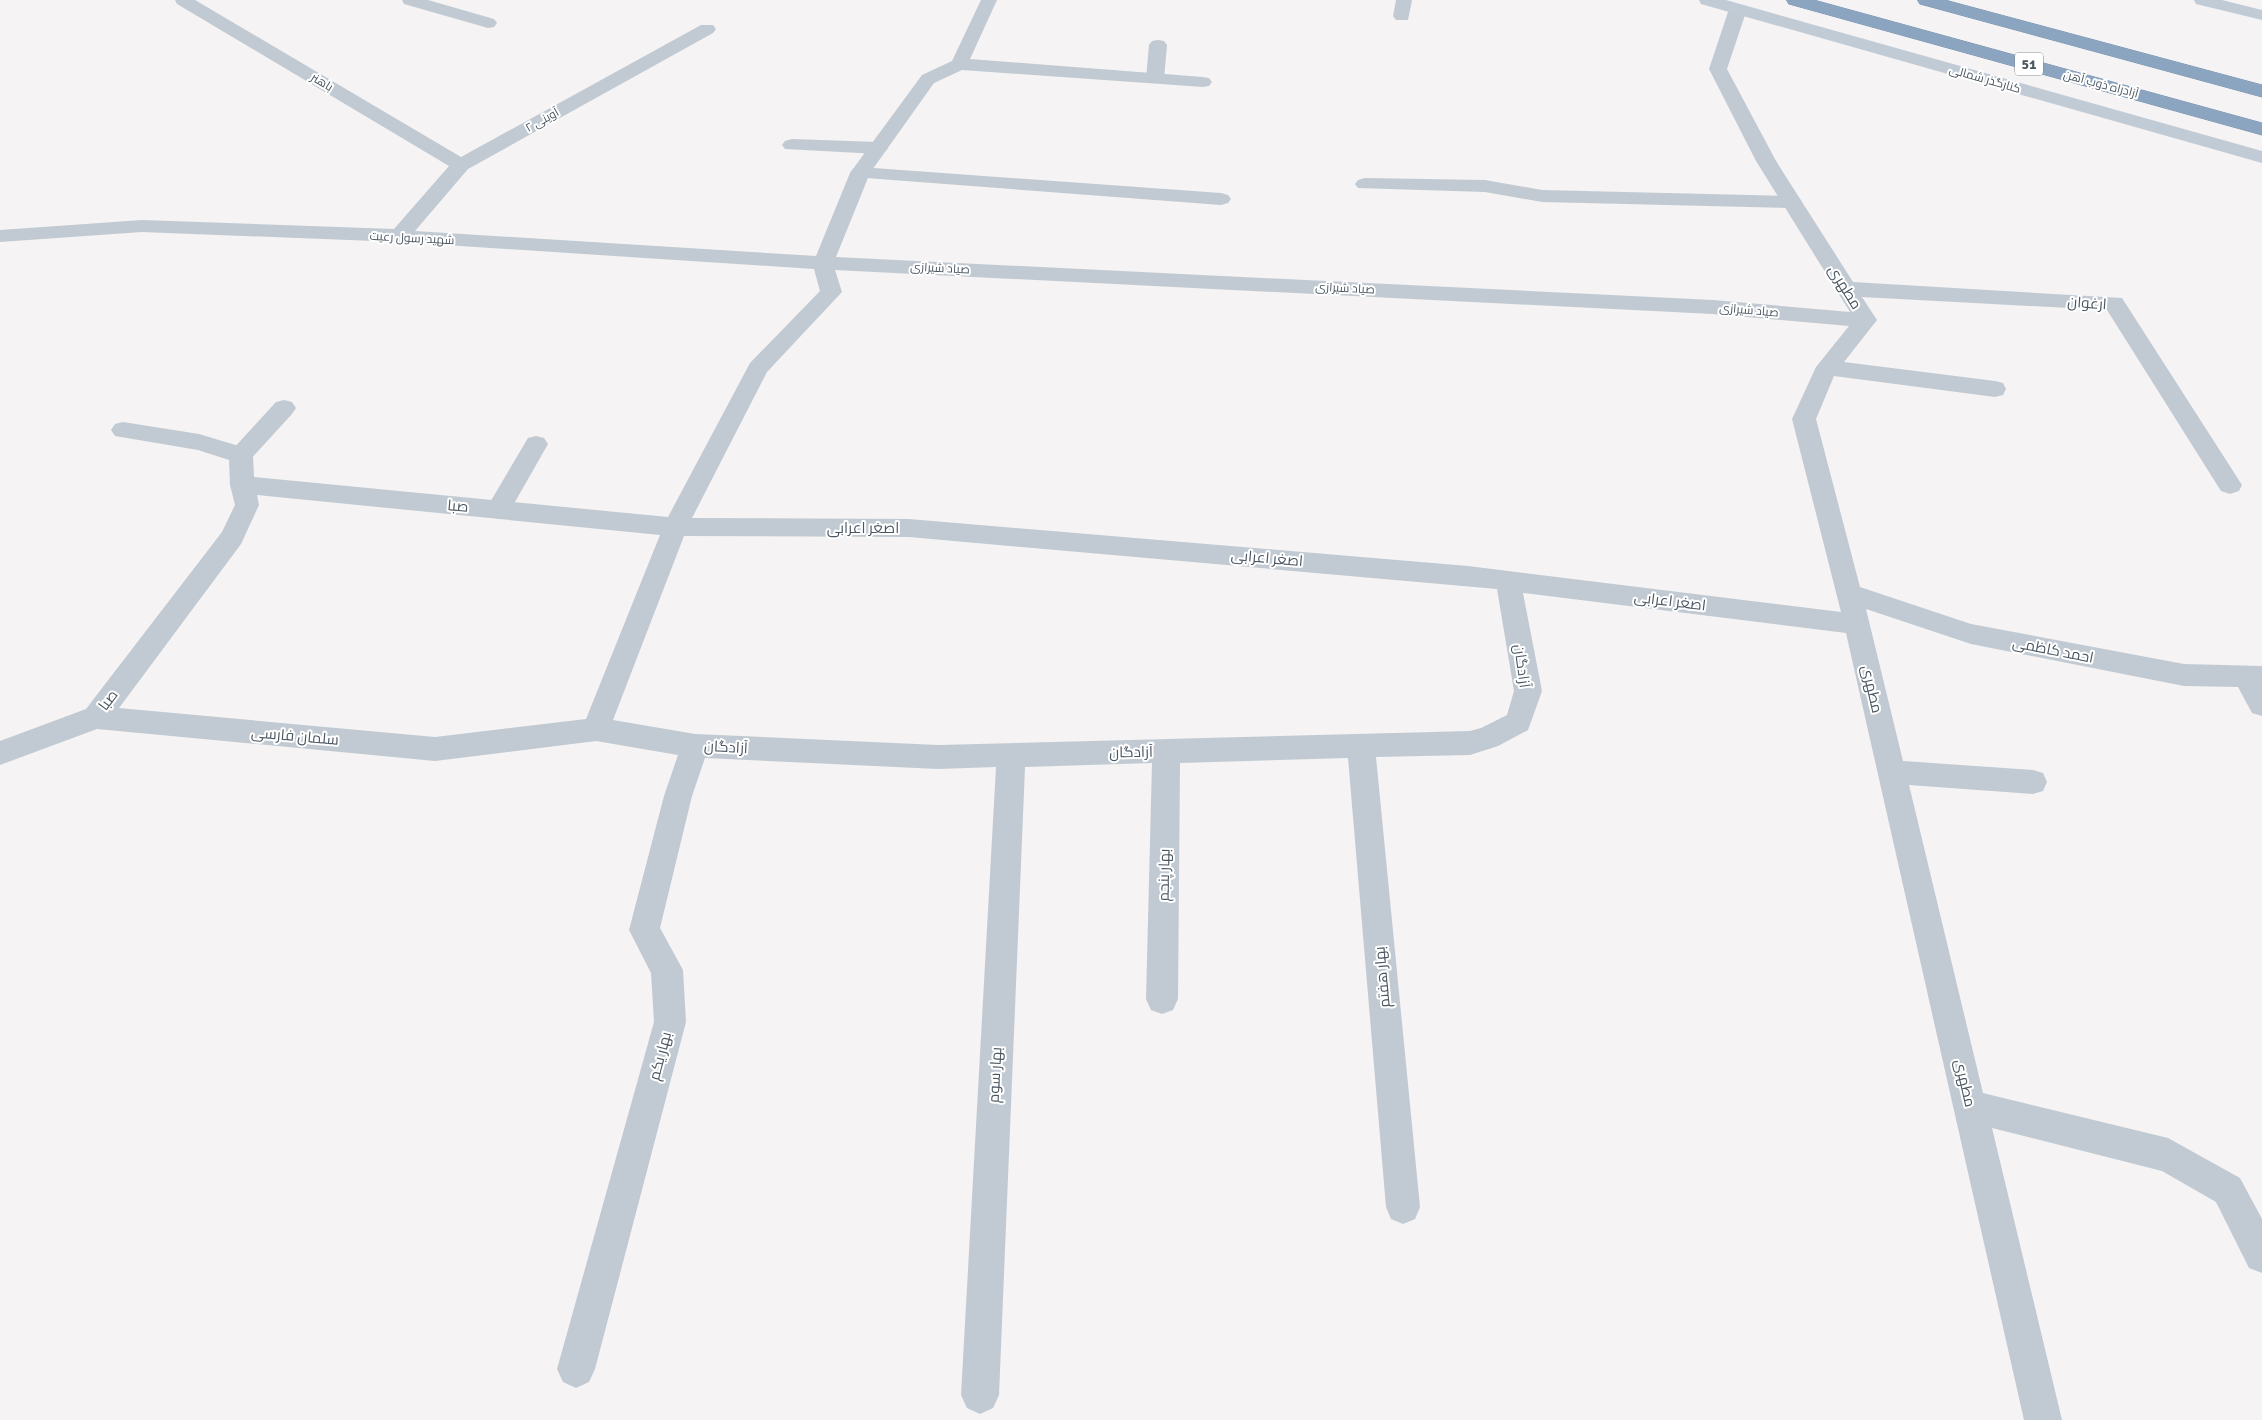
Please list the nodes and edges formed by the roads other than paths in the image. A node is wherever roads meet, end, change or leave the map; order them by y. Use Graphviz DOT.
graph roads {
  1 [pos="182,0"];
  2 [pos="410,0"];
  3 [pos="982,0"];
  4 [pos="1707,0"];
  5 [pos="1795,0"];
  6 [pos="1926,0"];
  7 [pos="2202,0"];
  8 [pos="1738,9"];
  9 [pos="2262,16"];
  10 [pos="488,23"];
  11 [pos="707,29"];
  12 [pos="1158,45"];
  13 [pos="959,64"];
  14 [pos="1155,78"];
  15 [pos="1203,82"];
  16 [pos="2262,91"];
  17 [pos="2262,129"];
  18 [pos="792,145"];
  19 [pos="878,148"];
  20 [pos="2262,157"];
  21 [pos="462,164"];
  22 [pos="860,173"];
  23 [pos="1365,184"];
  24 [pos="1221,199"];
  25 [pos="1792,202"];
  26 [pos="0,236"];
  27 [pos="399,236"];
  28 [pos="823,263"];
  29 [pos="1846,289"];
  30 [pos="1866,320"];
  31 [pos="1827,367"];
  32 [pos="1995,389"];
  33 [pos="284,408"];
  34 [pos="123,430"];
  35 [pos="536,444"];
  36 [pos="242,455"];
  37 [pos="242,485"];
  38 [pos="2230,485"];
  39 [pos="498,510"];
  40 [pos="675,527"];
  41 [pos="1508,581"];
  42 [pos="1849,593"];
  43 [pos="1857,624"];
  44 [pos="2254,677"];
  45 [pos="2262,705"];
  46 [pos="96,717"];
  47 [pos="596,728"];
  48 [pos="695,746"];
  49 [pos="1361,746"];
  50 [pos="1166,751"];
  51 [pos="0,753"];
  52 [pos="1010,755"];
  53 [pos="1892,772"];
  54 [pos="2033,782"];
  55 [pos="1162,999"];
  56 [pos="1970,1106"];
  57 [pos="1403,1207"];
  58 [pos="2262,1254"];
  59 [pos="576,1369"];
  60 [pos="980,1395"];
  61 [pos="2044,1420"];
  1 -- 21 [label="street, باهنر"];
  2 -- 10 [label="street"];
  3 -- 13 [label="street"];
  4 -- 8 [label="main road, کنارگذر شمالی"];
  5 -- 17 [label="highway, آزادراه ذوب آهن / 51"];
  6 -- 16 [label="highway, 51"];
  7 -- 9 [label="main road"];
  8 -- 20 [label="main road, کنارگذر شمالی"];
  8 -- 25 [label="street, مطهری"];
  11 -- 21 [label="street, آوینی ۲"];
  12 -- 14 [label="street"];
  13 -- 14 [label="street"];
  13 -- 19 [label="street"];
  14 -- 15 [label="street"];
  18 -- 19 [label="street"];
  19 -- 22 [label="street"];
  21 -- 27 [label="street, آوینی ۲"];
  22 -- 24 [label="street"];
  22 -- 28 [label="street"];
  23 -- 25 [label="street"];
  25 -- 29 [label="street, مطهری"];
  26 -- 27 [label="street, شهید رسول رعیت"];
  27 -- 28 [label="street, شهید رسول رعیت"];
  28 -- 30 [label="street, صیاد شیرازی"];
  28 -- 40 [label="street"];
  29 -- 30 [label="street, مطهری"];
  29 -- 38 [label="street, ارغوان"];
  30 -- 31 [label="street, مطهری"];
  31 -- 32 [label="street"];
  31 -- 42 [label="street, مطهری"];
  33 -- 36 [label="street"];
  34 -- 36 [label="street"];
  35 -- 39 [label="street"];
  36 -- 37 [label="street, صبا"];
  37 -- 39 [label="street, صبا"];
  37 -- 46 [label="street, صبا"];
  39 -- 40 [label="street, صبا"];
  40 -- 41 [label="street, اصغر اعرابی"];
  40 -- 47 [label="street"];
  41 -- 43 [label="street, اصغر اعرابی"];
  41 -- 49 [label="street, آزادگان"];
  42 -- 43 [label="street, مطهری"];
  42 -- 44 [label="street, احمد کاظمی"];
  43 -- 53 [label="street, مطهری"];
  44 -- 45 [label="street"];
  46 -- 47 [label="street, سلمان فارسی"];
  46 -- 51 [label="street, سلمان فارسی"];
  47 -- 48 [label="street, آزادگان"];
  48 -- 52 [label="street, آزادگان"];
  48 -- 59 [label="street, بهار یکم"];
  49 -- 50 [label="street, آزادگان"];
  49 -- 57 [label="street, بهار هفتم"];
  50 -- 52 [label="street, آزادگان"];
  50 -- 55 [label="street, بهار پنجم"];
  52 -- 60 [label="street, بهار سوم"];
  53 -- 54 [label="street"];
  53 -- 56 [label="street, مطهری"];
  56 -- 58 [label="street"];
  56 -- 61 [label="street, مطهری"];
}
